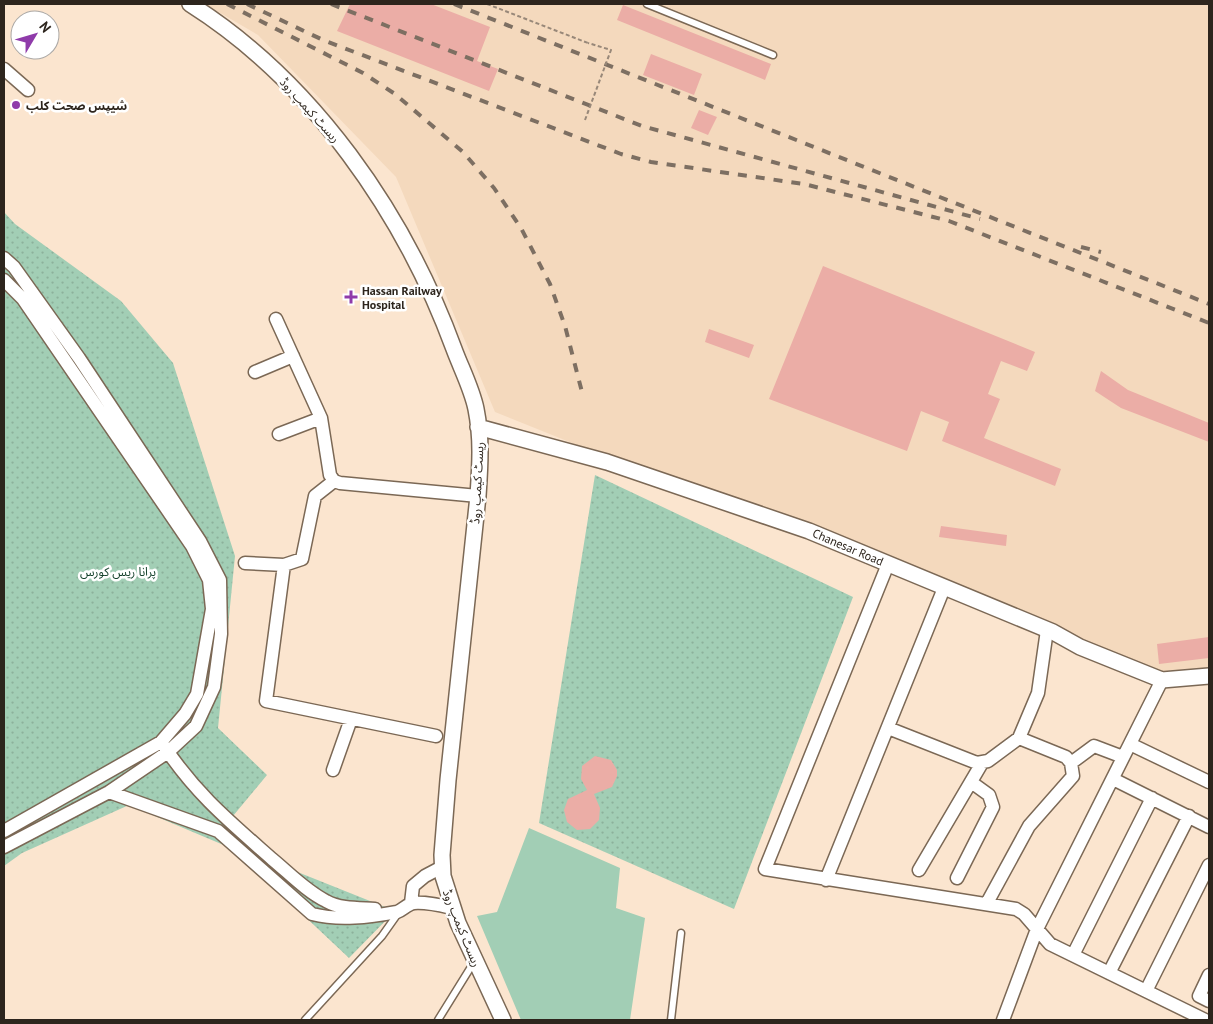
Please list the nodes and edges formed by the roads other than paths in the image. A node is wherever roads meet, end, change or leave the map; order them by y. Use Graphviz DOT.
graph roads {
  1 [pos="190,4"];
  2 [pos="647,4"];
  3 [pos="773,55"];
  4 [pos="4,69"];
  5 [pos="28,90"];
  6 [pos="4,258"];
  7 [pos="4,280"];
  8 [pos="276,319"];
  9 [pos="293,356"];
  10 [pos="255,372"];
  11 [pos="321,418"];
  12 [pos="478,427"];
  13 [pos="279,434"];
  14 [pos="334,480"];
  15 [pos="478,496"];
  16 [pos="245,563"];
  17 [pos="888,564"];
  18 [pos="284,565"];
  19 [pos="944,588"];
  20 [pos="1047,630"];
  21 [pos="1209,676"];
  22 [pos="1162,680"];
  23 [pos="351,719"];
  24 [pos="888,728"];
  25 [pos="436,736"];
  26 [pos="1019,738"];
  27 [pos="1130,744"];
  28 [pos="164,747"];
  29 [pos="1123,758"];
  30 [pos="982,763"];
  31 [pos="1070,763"];
  32 [pos="333,770"];
  33 [pos="1113,779"];
  34 [pos="1209,780"];
  35 [pos="971,782"];
  36 [pos="110,792"];
  37 [pos="1152,798"];
  38 [pos="1189,816"];
  39 [pos="1209,827"];
  40 [pos="4,831"];
  41 [pos="4,847"];
  42 [pos="1209,865"];
  43 [pos="442,867"];
  44 [pos="920,870"];
  45 [pos="957,878"];
  46 [pos="826,880"];
  47 [pos="411,903"];
  48 [pos="987,903"];
  49 [pos="452,908"];
  50 [pos="400,911"];
  51 [pos="1038,929"];
  52 [pos="681,933"];
  53 [pos="1074,955"];
  54 [pos="475,960"];
  55 [pos="1109,973"];
  56 [pos="1209,975"];
  57 [pos="1146,991"];
  58 [pos="1209,1001"];
  59 [pos="304,1020"];
  60 [pos="438,1020"];
  61 [pos="503,1020"];
  62 [pos="670,1020"];
  63 [pos="1003,1020"];
  64 [pos="1205,1020"];
  1 -- 12 [label="street, ریسٹ کیمپ روڈ"];
  2 -- 3 [label="lane"];
  4 -- 5 [label="street"];
  6 -- 28 [label="street"];
  7 -- 28 [label="street"];
  8 -- 9 [label="street"];
  9 -- 10 [label="street"];
  9 -- 11 [label="street"];
  11 -- 13 [label="street"];
  11 -- 14 [label="street"];
  12 -- 15 [label="street, ریسٹ کیمپ روڈ"];
  12 -- 17 [label="street, Chanesar Road"];
  14 -- 15 [label="street"];
  14 -- 18 [label="street"];
  15 -- 43 [label="street, ریسٹ کیمپ روڈ"];
  16 -- 18 [label="street"];
  17 -- 19 [label="street, Chanesar Road"];
  17 -- 46 [label="street"];
  18 -- 23 [label="street"];
  19 -- 20 [label="street, Chanesar Road"];
  19 -- 24 [label="street"];
  20 -- 22 [label="street, Chanesar Road"];
  20 -- 26 [label="street"];
  21 -- 22 [label="street, Chanesar Road"];
  22 -- 27 [label="street"];
  23 -- 25 [label="street"];
  23 -- 32 [label="street"];
  24 -- 30 [label="street"];
  24 -- 46 [label="street"];
  26 -- 30 [label="street"];
  26 -- 31 [label="street"];
  27 -- 29 [label="street"];
  27 -- 34 [label="street"];
  28 -- 36 [label="street"];
  28 -- 40 [label="street"];
  28 -- 50 [label="street"];
  29 -- 31 [label="street"];
  29 -- 33 [label="street"];
  30 -- 35 [label="street"];
  31 -- 48 [label="street"];
  33 -- 37 [label="street"];
  33 -- 51 [label="street"];
  35 -- 44 [label="street"];
  35 -- 45 [label="street"];
  36 -- 41 [label="street"];
  36 -- 50 [label="street"];
  37 -- 38 [label="street"];
  37 -- 53 [label="street"];
  38 -- 39 [label="street"];
  38 -- 55 [label="street"];
  42 -- 57 [label="street"];
  43 -- 47 [label="street"];
  43 -- 49 [label="street, ریسٹ کیمپ روڈ"];
  46 -- 48 [label="street"];
  47 -- 49 [label="street"];
  47 -- 50 [label="street"];
  48 -- 51 [label="street"];
  49 -- 54 [label="street, ریسٹ کیمپ روڈ"];
  50 -- 59 [label="lane"];
  51 -- 53 [label="street"];
  51 -- 63 [label="street"];
  52 -- 62 [label="lane"];
  53 -- 55 [label="street"];
  54 -- 60 [label="lane"];
  54 -- 61 [label="street, ریسٹ کیمپ روڈ"];
  55 -- 57 [label="street"];
  56 -- 58 [label="street"];
  57 -- 64 [label="street"];
}
